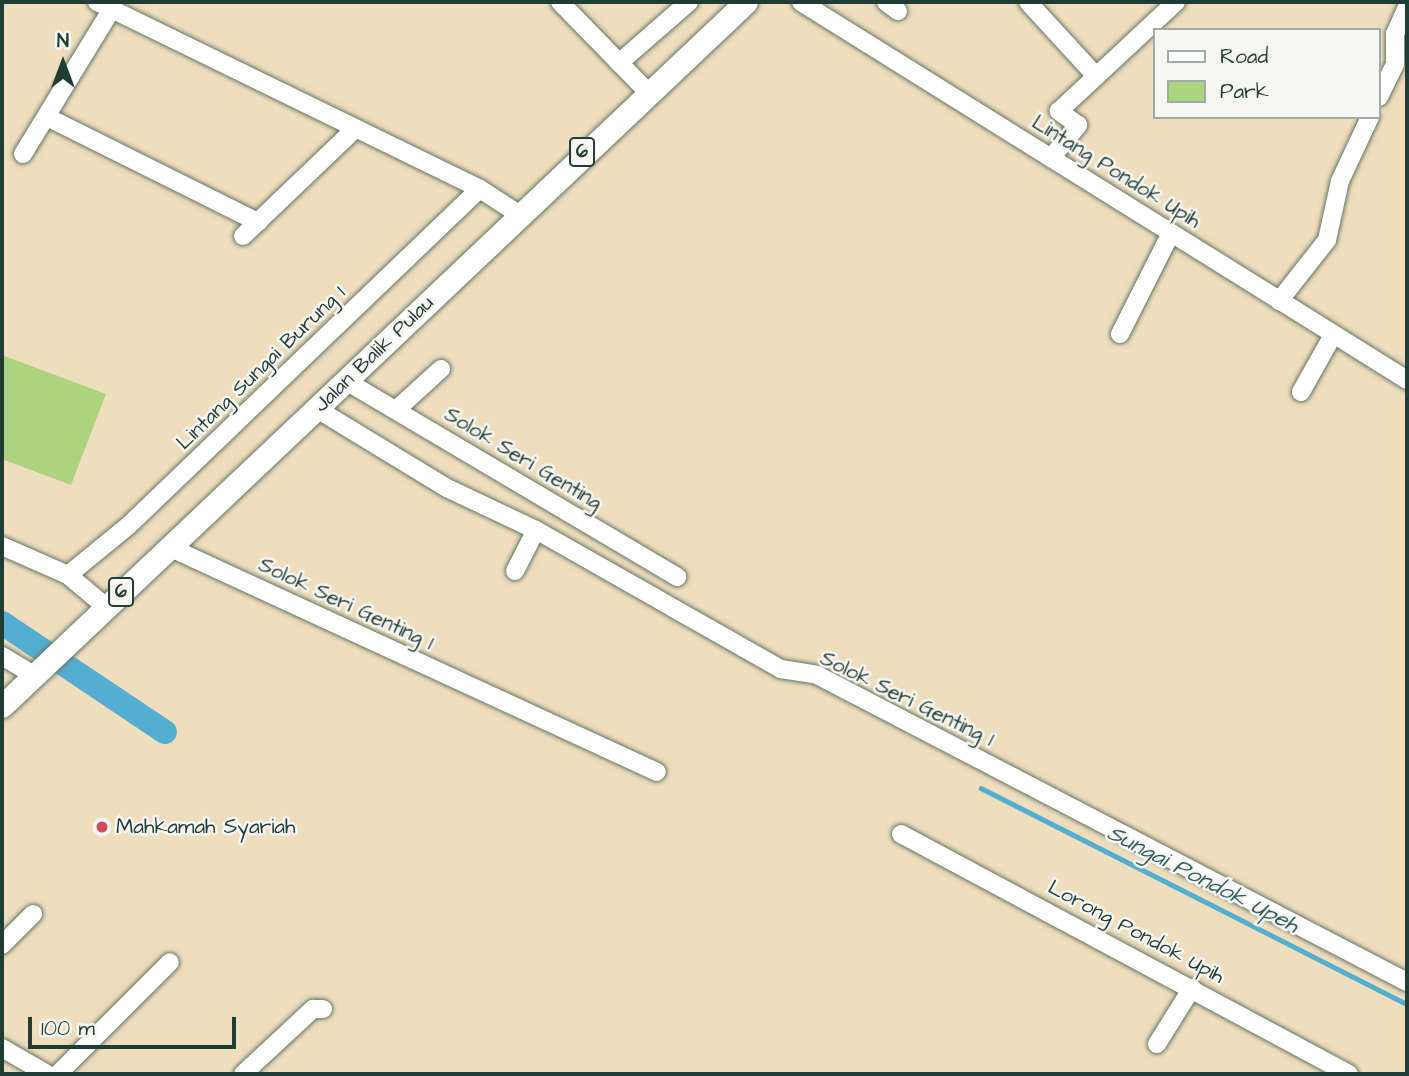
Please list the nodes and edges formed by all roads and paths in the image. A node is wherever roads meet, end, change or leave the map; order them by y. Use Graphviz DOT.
graph roads {
  1 [pos="560,2"];
  2 [pos="801,2"];
  3 [pos="1028,2"];
  4 [pos="1176,2"];
  5 [pos="743,3"];
  6 [pos="105,5"];
  7 [pos="677,6"];
  8 [pos="1407,7"];
  9 [pos="619,63"];
  10 [pos="1097,76"];
  11 [pos="647,91"];
  12 [pos="1381,93"];
  13 [pos="47,117"];
  14 [pos="1369,119"];
  15 [pos="354,130"];
  16 [pos="23,154"];
  17 [pos="1051,158"];
  18 [pos="480,189"];
  19 [pos="517,213"];
  20 [pos="258,222"];
  21 [pos="1171,233"];
  22 [pos="243,236"];
  23 [pos="1279,301"];
  24 [pos="1120,334"];
  25 [pos="1333,335"];
  26 [pos="441,369"];
  27 [pos="1407,380"];
  28 [pos="346,381"];
  29 [pos="1301,392"];
  30 [pos="317,409"];
  31 [pos="396,410"];
  32 [pos="536,530"];
  33 [pos="2,546"];
  34 [pos="169,547"];
  35 [pos="515,571"];
  36 [pos="68,575"];
  37 [pos="677,577"];
  38 [pos="106,607"];
  39 [pos="2,656"];
  40 [pos="42,667"];
  41 [pos="2,706"];
  42 [pos="657,772"];
  43 [pos="901,834"];
  44 [pos="33,915"];
  45 [pos="2,945"];
  46 [pos="170,962"];
  47 [pos="1407,982"];
  48 [pos="1192,988"];
  49 [pos="323,1009"];
  50 [pos="1157,1044"];
  51 [pos="2,1048"];
  52 [pos="47,1074"];
  53 [pos="58,1074"];
  54 [pos="243,1074"];
  55 [pos="1349,1074"];
  1 -- 9 [label="street"];
  2 -- 17 [label="street, Lintang Pondok Upih"];
  3 -- 10 [label="street"];
  4 -- 10 [label="street"];
  5 -- 11 [label="main road, Jalan Balik Pulau / 6"];
  6 -- 13 [label="street"];
  6 -- 15 [label="street"];
  7 -- 9 [label="street"];
  8 -- 12 [label="street"];
  9 -- 11 [label="street"];
  10 -- 17 [label="street"];
  11 -- 19 [label="main road, Jalan Balik Pulau / 6"];
  13 -- 16 [label="street"];
  13 -- 20 [label="street"];
  14 -- 23 [label="street"];
  15 -- 18 [label="street"];
  15 -- 20 [label="street"];
  17 -- 21 [label="street, Lintang Pondok Upih"];
  18 -- 19 [label="street"];
  18 -- 36 [label="street, Lintang Sungai Burung 1"];
  19 -- 28 [label="main road, Jalan Balik Pulau / 6"];
  20 -- 22 [label="street"];
  21 -- 23 [label="street, Lintang Pondok Upih"];
  21 -- 24 [label="street"];
  23 -- 25 [label="street, Lintang Pondok Upih"];
  25 -- 27 [label="street, Lintang Pondok Upih"];
  25 -- 29 [label="street"];
  26 -- 31 [label="street"];
  28 -- 30 [label="main road, Jalan Balik Pulau / 6"];
  28 -- 31 [label="street, Solok Seri Genting"];
  30 -- 32 [label="street, Solok Seri Genting 1"];
  30 -- 34 [label="main road, Jalan Balik Pulau / 6"];
  31 -- 37 [label="street, Solok Seri Genting"];
  32 -- 35 [label="street"];
  32 -- 47 [label="street, Solok Seri Genting 1"];
  33 -- 36 [label="street"];
  34 -- 38 [label="main road, Jalan Balik Pulau / 6"];
  34 -- 42 [label="street, Solok Seri Genting 1"];
  36 -- 38 [label="street"];
  38 -- 40 [label="main road, Jalan Balik Pulau / 6"];
  39 -- 40 [label="street"];
  40 -- 41 [label="main road, Jalan Balik Pulau / 6"];
  43 -- 48 [label="street, Lorong Pondok Upih"];
  44 -- 45 [label="street"];
  46 -- 53 [label="street"];
  48 -- 50 [label="street"];
  48 -- 55 [label="street, Lorong Pondok Upih"];
  49 -- 54 [label="street"];
  51 -- 52 [label="street"];
}
